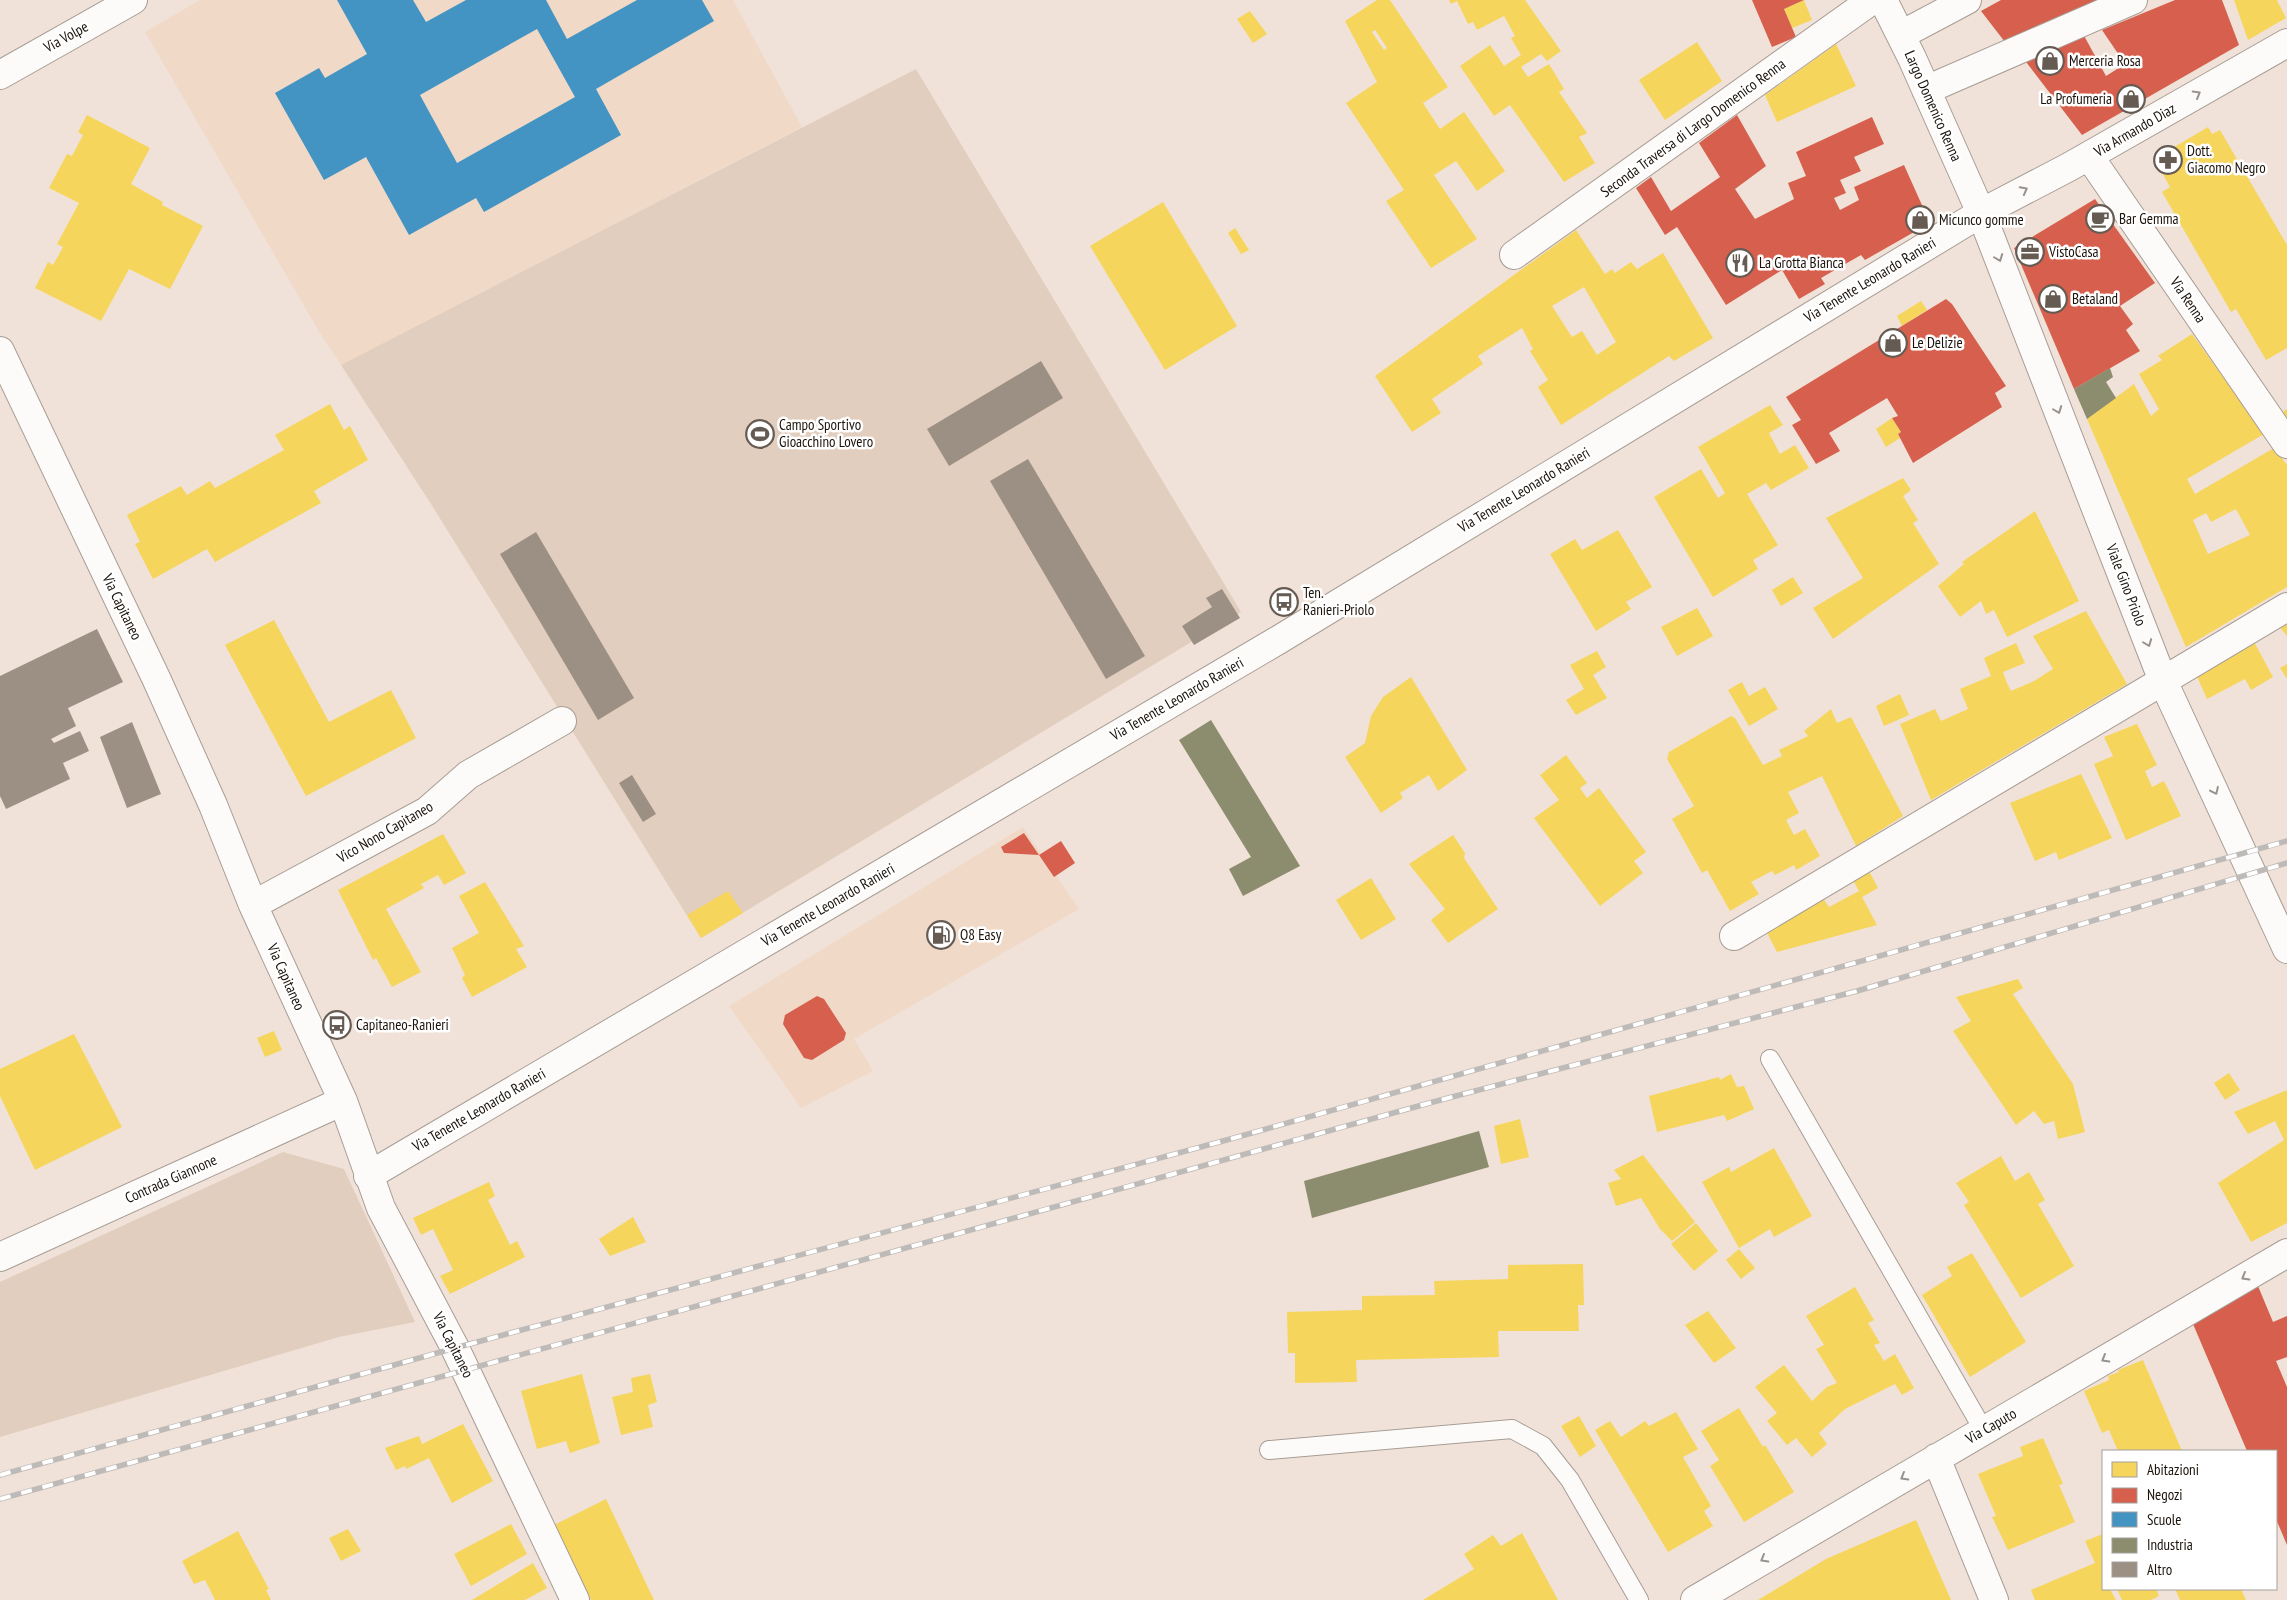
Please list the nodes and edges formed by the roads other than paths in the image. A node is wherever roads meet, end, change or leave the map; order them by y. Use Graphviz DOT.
graph roads {
  1 [pos="133,0"];
  2 [pos="1872,0"];
  3 [pos="1883,0"];
  4 [pos="1967,0"];
  5 [pos="2133,0"];
  6 [pos="1901,35"];
  7 [pos="2287,43"];
  8 [pos="0,75"];
  9 [pos="1926,90"];
  10 [pos="2089,156"];
  11 [pos="1981,213"];
  12 [pos="1514,255"];
  13 [pos="0,351"];
  14 [pos="2287,444"];
  15 [pos="2287,607"];
  16 [pos="2163,681"];
  17 [pos="562,721"];
  18 [pos="253,905"];
  19 [pos="1734,936"];
  20 [pos="2287,949"];
  21 [pos="1770,1059"];
  22 [pos="342,1101"];
  23 [pos="368,1176"];
  24 [pos="2287,1253"];
  25 [pos="0,1257"];
  26 [pos="1984,1430"];
  27 [pos="1269,1450"];
  28 [pos="1936,1458"];
  29 [pos="575,1600"];
  30 [pos="1639,1600"];
  31 [pos="1695,1600"];
  32 [pos="1994,1600"];
  1 -- 8 [label="street, Via Volpe"];
  2 -- 12 [label="street, Seconda Traversa di Largo Domenico Renna"];
  3 -- 6 [label="street, Largo Domenico Renna"];
  4 -- 6 [label="street"];
  5 -- 9 [label="street"];
  6 -- 9 [label="street, Largo Domenico Renna"];
  10 -- 7 [label="street, Via Armando Diaz, one-way"];
  9 -- 11 [label="street, Largo Domenico Renna"];
  11 -- 10 [label="street, Via Armando Diaz, one-way"];
  10 -- 14 [label="street, Via Renna"];
  11 -- 16 [label="street, Viale Gino Priolo, one-way"];
  11 -- 23 [label="street, Via Tenente Leonardo Ranieri"];
  13 -- 18 [label="street, Via Capitaneo"];
  15 -- 16 [label="street"];
  16 -- 19 [label="street"];
  16 -- 20 [label="street, Viale Gino Priolo, one-way"];
  17 -- 18 [label="street, Vico Nono Capitaneo"];
  18 -- 22 [label="street, Via Capitaneo"];
  21 -- 26 [label="lane"];
  22 -- 23 [label="street, Via Capitaneo"];
  22 -- 25 [label="street, Contrada Giannone"];
  23 -- 29 [label="street, Via Capitaneo"];
  24 -- 26 [label="street, Via Caputo, one-way"];
  26 -- 28 [label="street, Via Caputo"];
  27 -- 30 [label="lane"];
  28 -- 31 [label="street, Via Caputo, one-way"];
  28 -- 32 [label="street"];
}
